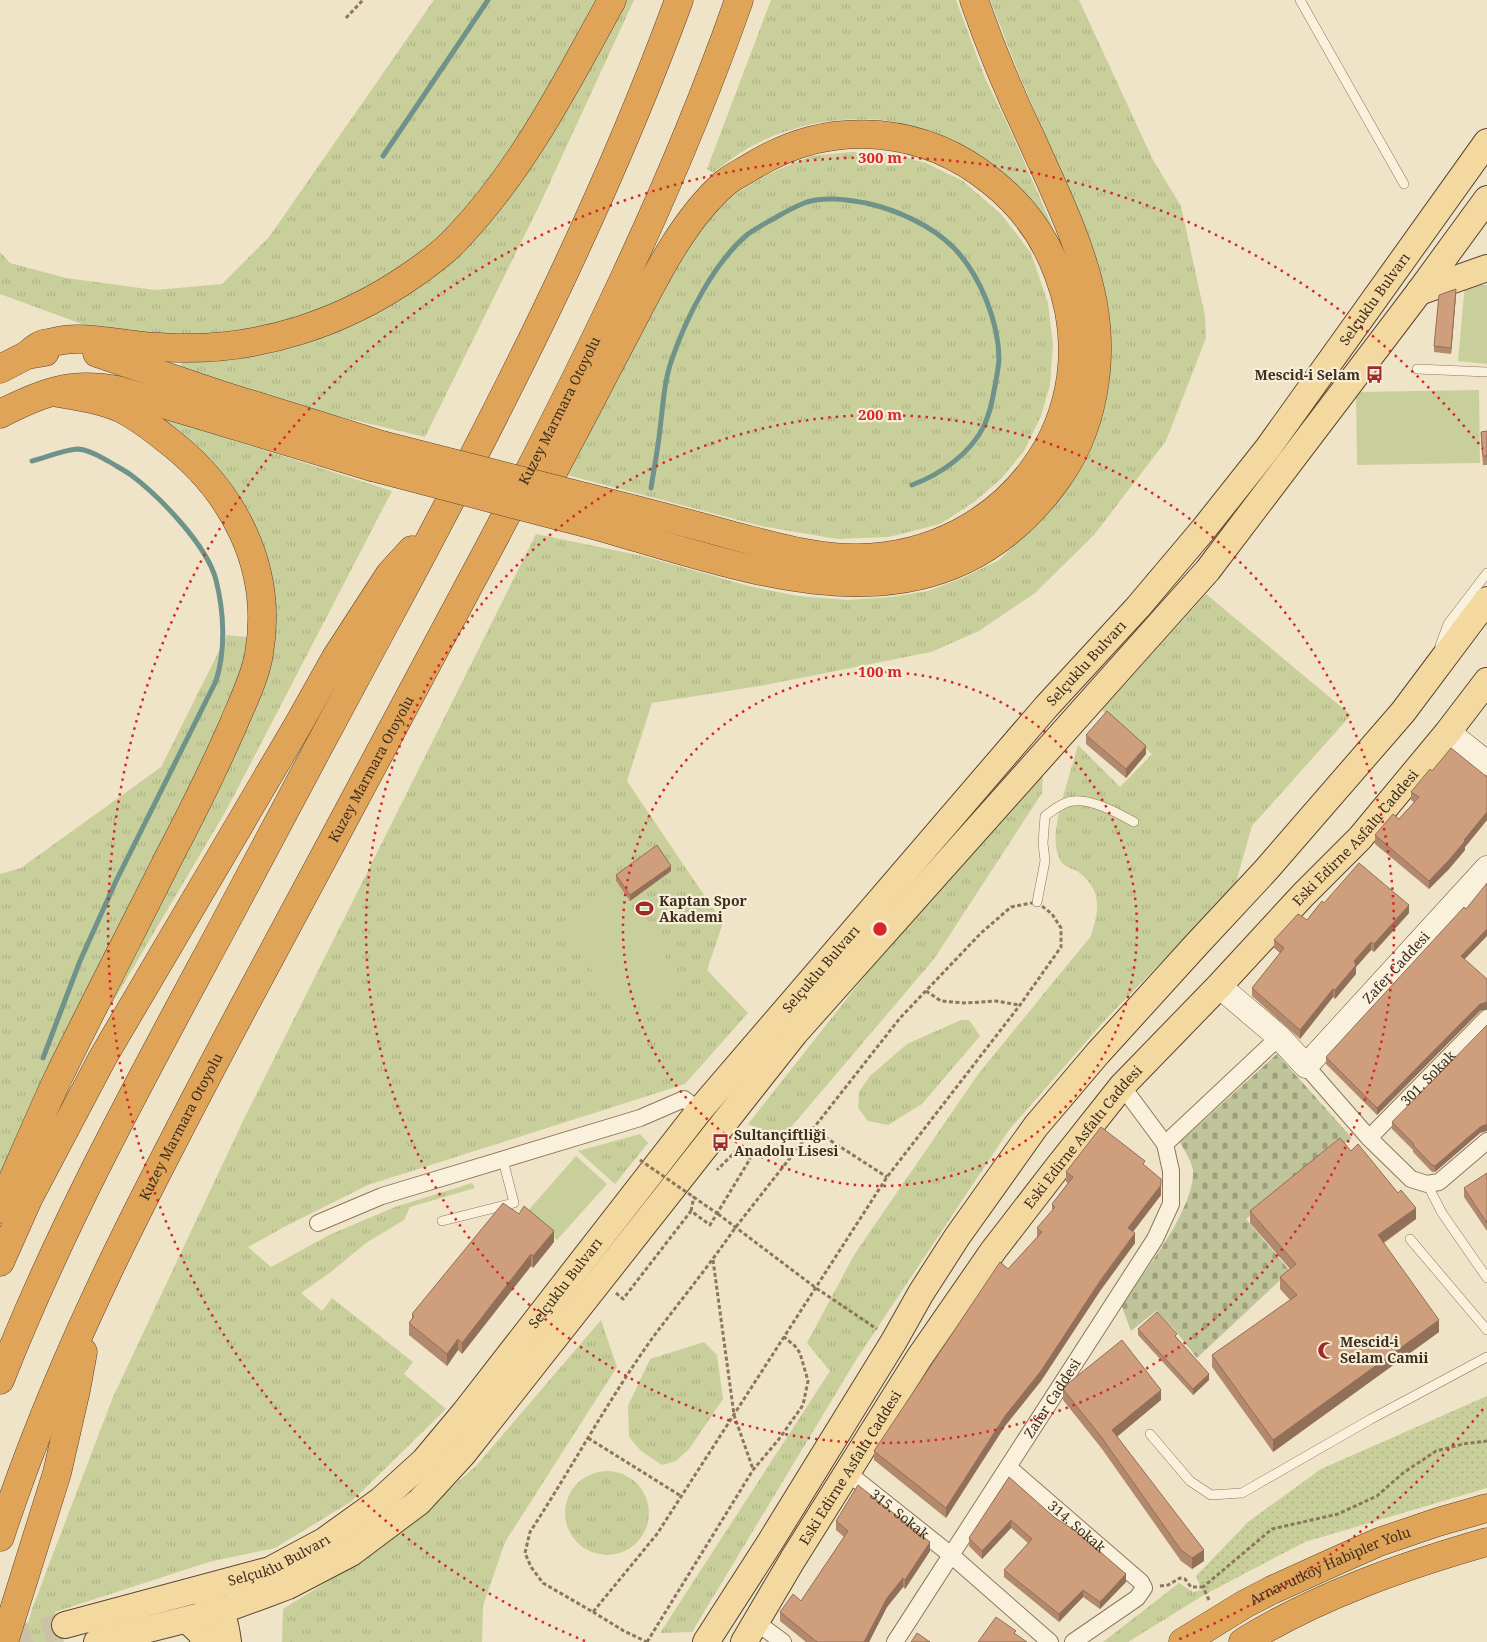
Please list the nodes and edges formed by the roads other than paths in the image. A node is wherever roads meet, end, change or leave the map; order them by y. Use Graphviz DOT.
graph roads {
  1 [pos="612,0"];
  2 [pos="679,0"];
  3 [pos="739,0"];
  4 [pos="974,0"];
  5 [pos="1300,0"];
  6 [pos="1487,142"];
  7 [pos="1404,184"];
  8 [pos="1487,199"];
  9 [pos="1487,268"];
  10 [pos="1419,292"];
  11 [pos="27,356"];
  12 [pos="0,369"];
  13 [pos="1417,369"];
  14 [pos="1487,372"];
  15 [pos="53,392"];
  16 [pos="0,414"];
  17 [pos="377,456"];
  18 [pos="444,513"];
  19 [pos="601,514"];
  20 [pos="488,549"];
  21 [pos="1487,573"];
  22 [pos="1487,600"];
  23 [pos="1430,676"];
  24 [pos="1487,681"];
  25 [pos="1448,732"];
  26 [pos="1487,763"];
  27 [pos="1134,822"];
  28 [pos="1487,868"];
  29 [pos="1037,902"];
  30 [pos="1219,986"];
  31 [pos="1487,1018"];
  32 [pos="1279,1037"];
  33 [pos="1306,1066"];
  34 [pos="1122,1086"];
  35 [pos="699,1110"];
  36 [pos="1369,1138"];
  37 [pos="1487,1141"];
  38 [pos="1165,1144"];
  39 [pos="503,1160"];
  40 [pos="1427,1184"];
  41 [pos="0,1210"];
  42 [pos="442,1221"];
  43 [pos="318,1223"];
  44 [pos="1410,1239"];
  45 [pos="0,1262"];
  46 [pos="1487,1278"];
  47 [pos="90,1308"];
  48 [pos="1487,1330"];
  49 [pos="1487,1358"];
  50 [pos="0,1380"];
  51 [pos="1150,1434"];
  52 [pos="1008,1467"];
  53 [pos="848,1473"];
  54 [pos="1487,1508"];
  55 [pos="0,1537"];
  56 [pos="1487,1542"];
  57 [pos="951,1555"];
  58 [pos="191,1590"];
  59 [pos="220,1611"];
  60 [pos="187,1620"];
  61 [pos="64,1625"];
  62 [pos="750,1632"];
  63 [pos="4,1642"];
  64 [pos="97,1642"];
  65 [pos="204,1642"];
  66 [pos="228,1642"];
  67 [pos="706,1642"];
  68 [pos="783,1642"];
  69 [pos="895,1642"];
  70 [pos="1050,1642"];
  71 [pos="1073,1642"];
  72 [pos="1183,1642"];
  73 [pos="1243,1642"];
  1 -- 11 [label="highway"];
  2 -- 18 [label="highway"];
  3 -- 20 [label="highway, Kuzey Marmara Otoyolu"];
  4 -- 19 [label="highway"];
  5 -- 7 [label="lane"];
  6 -- 35 [label="main road, Selçuklu Bulvarı"];
  8 -- 10 [label="main road, Selçuklu Bulvarı"];
  9 -- 10 [label="main road"];
  10 -- 59 [label="main road, Selçuklu Bulvarı"];
  11 -- 12 [label="highway"];
  11 -- 17 [label="highway"];
  13 -- 14 [label="lane"];
  15 -- 16 [label="highway"];
  15 -- 17 [label="highway"];
  15 -- 41 [label="highway"];
  17 -- 19 [label="highway, bridge"];
  18 -- 45 [label="highway"];
  18 -- 50 [label="highway"];
  19 -- 20 [label="highway"];
  20 -- 47 [label="highway, Kuzey Marmara Otoyolu"];
  21 -- 23 [label="lane"];
  22 -- 23 [label="main road, Eski Edirne Asfaltı Caddesi"];
  23 -- 67 [label="main road, Eski Edirne Asfaltı Caddesi"];
  24 -- 25 [label="main road, Eski Edirne Asfaltı Caddesi"];
  25 -- 26 [label="street"];
  25 -- 30 [label="main road, Eski Edirne Asfaltı Caddesi"];
  27 -- 29 [label="lane"];
  28 -- 33 [label="street, Zafer Caddesi"];
  30 -- 32 [label="street"];
  30 -- 34 [label="main road, Eski Edirne Asfaltı Caddesi"];
  31 -- 36 [label="street, 301. Sokak"];
  32 -- 33 [label="street"];
  32 -- 38 [label="street"];
  33 -- 36 [label="street"];
  34 -- 38 [label="street, Zafer Caddesi"];
  34 -- 53 [label="main road, Eski Edirne Asfaltı Caddesi"];
  35 -- 39 [label="street"];
  35 -- 58 [label="main road, Selçuklu Bulvarı"];
  36 -- 40 [label="street"];
  37 -- 40 [label="street"];
  38 -- 52 [label="street, Zafer Caddesi"];
  39 -- 42 [label="lane"];
  39 -- 43 [label="street"];
  40 -- 46 [label="lane"];
  44 -- 48 [label="lane"];
  47 -- 55 [label="highway, Kuzey Marmara Otoyolu"];
  47 -- 63 [label="highway"];
  49 -- 51 [label="lane"];
  52 -- 57 [label="street, Zafer Caddesi"];
  52 -- 71 [label="street, 314. Sokak"];
  53 -- 57 [label="street, 315. Sokak"];
  53 -- 62 [label="main road, Eski Edirne Asfaltı Caddesi"];
  54 -- 72 [label="highway, Arnavutköy Habipler Yolu"];
  56 -- 73 [label="highway, Arnavutköy Habipler Yolu"];
  57 -- 69 [label="street, Zafer Caddesi"];
  57 -- 70 [label="street, 315. Sokak"];
  58 -- 59 [label="main road"];
  58 -- 61 [label="main road, Selçuklu Bulvarı"];
  59 -- 60 [label="main road, Selçuklu Bulvarı"];
  59 -- 66 [label="main road"];
  60 -- 64 [label="main road, Selçuklu Bulvarı"];
  60 -- 65 [label="main road"];
  62 -- 68 [label="street"];
}
